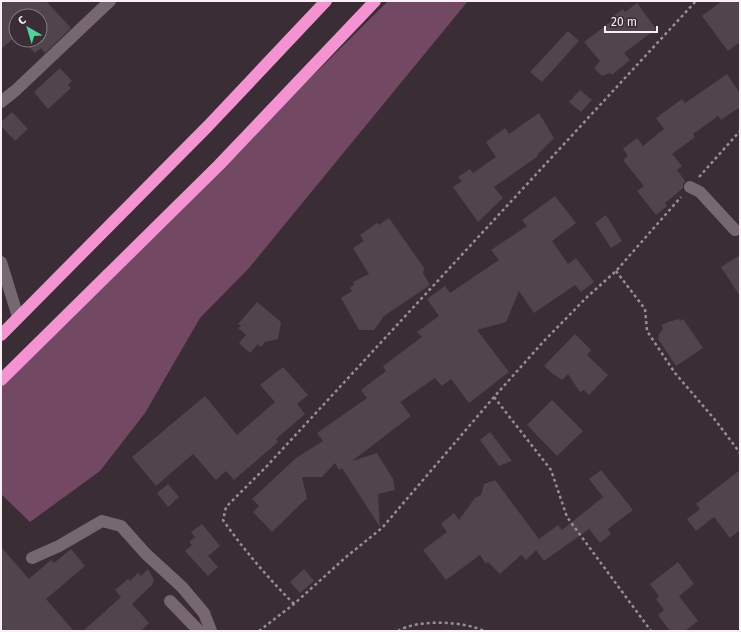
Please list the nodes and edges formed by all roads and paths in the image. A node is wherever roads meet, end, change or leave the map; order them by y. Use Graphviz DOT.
graph roads {
  1 [pos="110,1"];
  2 [pos="326,1"];
  3 [pos="375,1"];
  4 [pos="696,1"];
  5 [pos="1,102"];
  6 [pos="740,131"];
  7 [pos="690,187"];
  8 [pos="735,230"];
  9 [pos="1,262"];
  10 [pos="616,271"];
  11 [pos="18,317"];
  12 [pos="1,335"];
  13 [pos="1,380"];
  14 [pos="494,397"];
  15 [pos="740,453"];
  16 [pos="32,558"];
  17 [pos="170,602"];
  18 [pos="294,604"];
  19 [pos="199,631"];
  20 [pos="211,631"];
  21 [pos="258,631"];
  22 [pos="398,631"];
  23 [pos="484,631"];
  24 [pos="651,631"];
  1 -- 5 [label="street"];
  2 -- 11 [label="highway"];
  3 -- 13 [label="highway"];
  4 -- 18 [label="path"];
  6 -- 7 [label="path"];
  7 -- 8 [label="street"];
  7 -- 10 [label="path"];
  9 -- 11 [label="street"];
  10 -- 14 [label="path"];
  10 -- 15 [label="path"];
  11 -- 12 [label="highway"];
  14 -- 18 [label="path"];
  14 -- 24 [label="path"];
  16 -- 20 [label="street"];
  17 -- 19 [label="street"];
  18 -- 21 [label="path"];
  22 -- 23 [label="path"];
}
